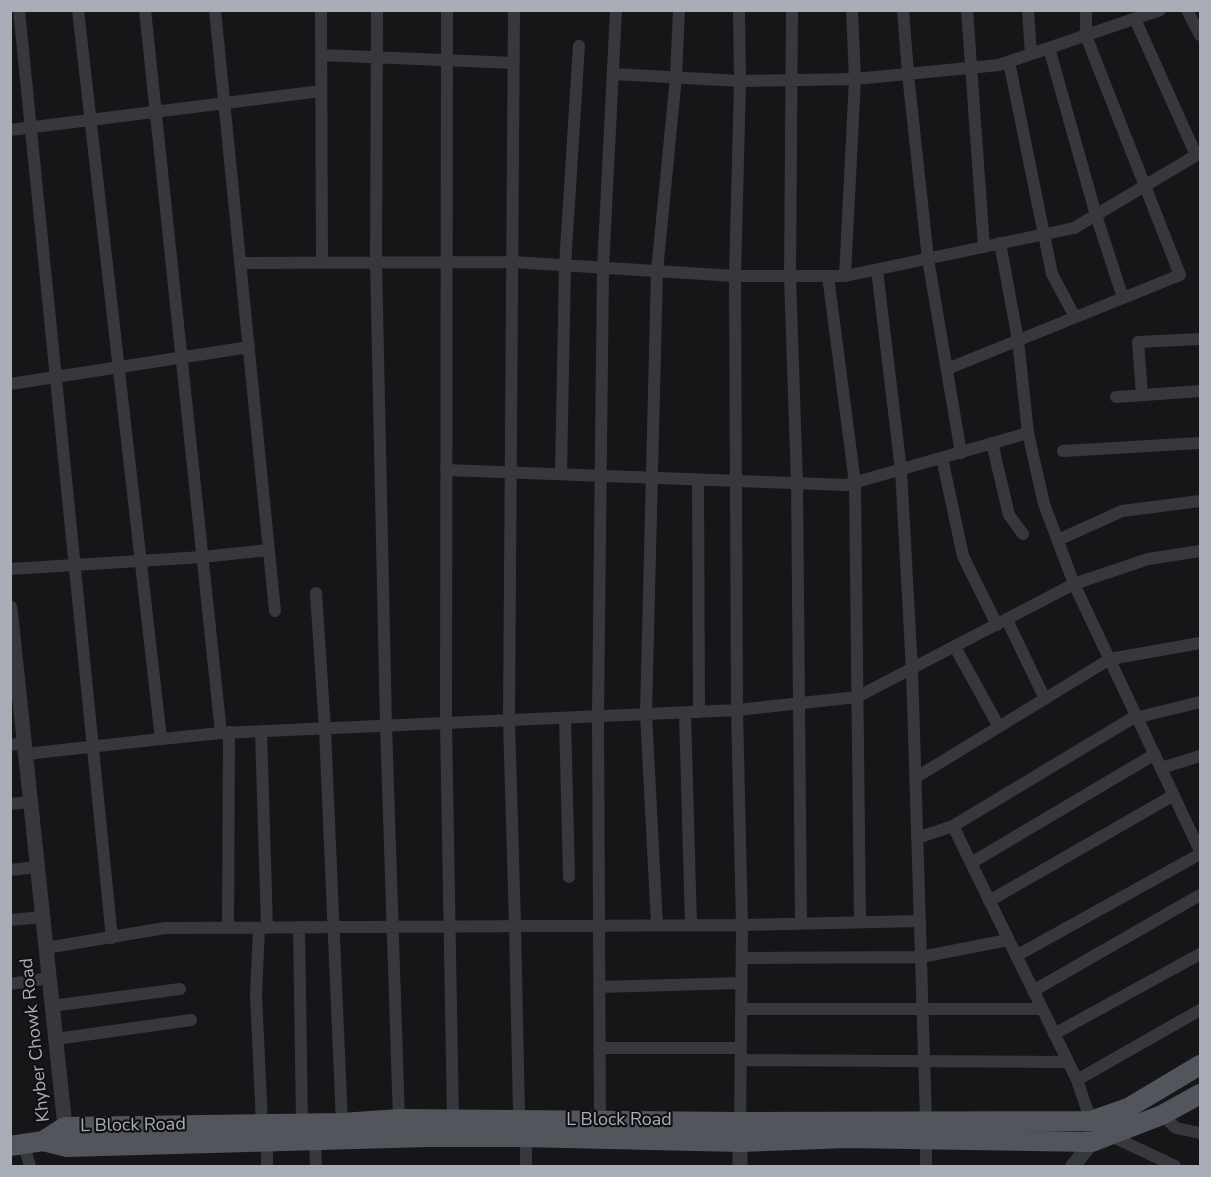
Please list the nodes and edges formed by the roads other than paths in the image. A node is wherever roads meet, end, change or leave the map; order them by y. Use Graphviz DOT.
graph roads {
  1 [pos="19,10"];
  2 [pos="78,10"];
  3 [pos="145,10"];
  4 [pos="215,10"];
  5 [pos="321,10"];
  6 [pos="377,10"];
  7 [pos="447,10"];
  8 [pos="514,10"];
  9 [pos="616,10"];
  10 [pos="679,10"];
  11 [pos="739,10"];
  12 [pos="792,10"];
  13 [pos="852,10"];
  14 [pos="903,10"];
  15 [pos="967,10"];
  16 [pos="1028,10"];
  17 [pos="1086,10"];
  18 [pos="1160,10"];
  19 [pos="1187,10"];
  20 [pos="1135,19"];
  21 [pos="1200,35"];
  22 [pos="1086,36"];
  23 [pos="579,46"];
  24 [pos="1049,48"];
  25 [pos="1031,54"];
  26 [pos="321,55"];
  27 [pos="377,57"];
  28 [pos="447,60"];
  29 [pos="1009,62"];
  30 [pos="514,63"];
  31 [pos="970,68"];
  32 [pos="614,74"];
  33 [pos="908,74"];
  34 [pos="676,77"];
  35 [pos="855,79"];
  36 [pos="740,81"];
  37 [pos="792,81"];
  38 [pos="321,91"];
  39 [pos="224,103"];
  40 [pos="156,112"];
  41 [pos="90,120"];
  42 [pos="31,128"];
  43 [pos="10,130"];
  44 [pos="1198,154"];
  45 [pos="1144,186"];
  46 [pos="1096,215"];
  47 [pos="1046,234"];
  48 [pos="1000,243"];
  49 [pos="984,247"];
  50 [pos="928,259"];
  51 [pos="376,262"];
  52 [pos="447,262"];
  53 [pos="512,262"];
  54 [pos="240,263"];
  55 [pos="322,263"];
  56 [pos="565,265"];
  57 [pos="603,268"];
  58 [pos="877,270"];
  59 [pos="657,271"];
  60 [pos="735,276"];
  61 [pos="790,276"];
  62 [pos="828,276"];
  63 [pos="845,276"];
  64 [pos="1123,298"];
  65 [pos="1075,317"];
  66 [pos="1200,339"];
  67 [pos="1018,340"];
  68 [pos="249,347"];
  69 [pos="181,358"];
  70 [pos="117,368"];
  71 [pos="947,369"];
  72 [pos="56,377"];
  73 [pos="10,384"];
  74 [pos="1200,391"];
  75 [pos="1142,395"];
  76 [pos="1116,397"];
  77 [pos="1028,433"];
  78 [pos="992,443"];
  79 [pos="1200,443"];
  80 [pos="1063,451"];
  81 [pos="961,453"];
  82 [pos="942,458"];
  83 [pos="446,470"];
  84 [pos="901,470"];
  85 [pos="510,472"];
  86 [pos="561,474"];
  87 [pos="601,476"];
  88 [pos="652,478"];
  89 [pos="698,480"];
  90 [pos="736,481"];
  91 [pos="797,483"];
  92 [pos="855,483"];
  93 [pos="1200,501"];
  94 [pos="1023,534"];
  95 [pos="1058,540"];
  96 [pos="269,550"];
  97 [pos="1200,551"];
  98 [pos="202,557"];
  99 [pos="140,561"];
  100 [pos="75,565"];
  101 [pos="10,569"];
  102 [pos="1074,584"];
  103 [pos="316,593"];
  104 [pos="10,608"];
  105 [pos="275,611"];
  106 [pos="1002,622"];
  107 [pos="11,624"];
  108 [pos="1200,643"];
  109 [pos="955,647"];
  110 [pos="1110,659"];
  111 [pos="912,670"];
  112 [pos="15,685"];
  113 [pos="857,697"];
  114 [pos="1045,699"];
  115 [pos="1200,702"];
  116 [pos="799,705"];
  117 [pos="737,710"];
  118 [pos="699,712"];
  119 [pos="685,713"];
  120 [pos="646,714"];
  121 [pos="598,716"];
  122 [pos="565,718"];
  123 [pos="1138,718"];
  124 [pos="508,720"];
  125 [pos="446,724"];
  126 [pos="386,726"];
  127 [pos="999,727"];
  128 [pos="325,729"];
  129 [pos="261,731"];
  130 [pos="225,733"];
  131 [pos="161,739"];
  132 [pos="93,747"];
  133 [pos="20,748"];
  134 [pos="1155,754"];
  135 [pos="1200,756"];
  136 [pos="1161,768"];
  137 [pos="915,778"];
  138 [pos="1174,795"];
  139 [pos="31,802"];
  140 [pos="10,804"];
  141 [pos="953,826"];
  142 [pos="917,838"];
  143 [pos="1200,852"];
  144 [pos="971,863"];
  145 [pos="38,867"];
  146 [pos="10,870"];
  147 [pos="569,877"];
  148 [pos="1200,895"];
  149 [pos="989,901"];
  150 [pos="43,917"];
  151 [pos="10,920"];
  152 [pos="920,921"];
  153 [pos="860,922"];
  154 [pos="801,923"];
  155 [pos="515,925"];
  156 [pos="657,925"];
  157 [pos="691,925"];
  158 [pos="742,925"];
  159 [pos="393,926"];
  160 [pos="450,926"];
  161 [pos="599,926"];
  162 [pos="298,927"];
  163 [pos="334,927"];
  164 [pos="228,928"];
  165 [pos="263,928"];
  166 [pos="112,938"];
  167 [pos="1008,940"];
  168 [pos="46,948"];
  169 [pos="1200,954"];
  170 [pos="1016,956"];
  171 [pos="742,957"];
  172 [pos="921,957"];
  173 [pos="49,978"];
  174 [pos="742,983"];
  175 [pos="10,984"];
  176 [pos="599,987"];
  177 [pos="180,989"];
  178 [pos="1033,991"];
  179 [pos="52,1006"];
  180 [pos="741,1009"];
  181 [pos="922,1009"];
  182 [pos="1042,1009"];
  183 [pos="1200,1010"];
  184 [pos="191,1020"];
  185 [pos="1054,1034"];
  186 [pos="56,1039"];
  187 [pos="599,1048"];
  188 [pos="741,1054"];
  189 [pos="924,1061"];
  190 [pos="1068,1062"];
  191 [pos="1200,1065"];
  192 [pos="1077,1080"];
  193 [pos="1200,1094"];
  194 [pos="1162,1115"];
  195 [pos="399,1119"];
  196 [pos="453,1120"];
  197 [pos="600,1120"];
  198 [pos="1091,1121"];
  199 [pos="302,1123"];
  200 [pos="342,1123"];
  201 [pos="521,1129"];
  202 [pos="926,1130"];
  203 [pos="740,1132"];
  204 [pos="264,1133"];
  205 [pos="1200,1133"];
  206 [pos="66,1137"];
  207 [pos="1101,1138"];
  208 [pos="315,1142"];
  209 [pos="26,1144"];
  210 [pos="30,1167"];
  211 [pos="267,1167"];
  212 [pos="316,1167"];
  213 [pos="526,1167"];
  214 [pos="740,1167"];
  215 [pos="926,1167"];
  216 [pos="1073,1167"];
  217 [pos="1175,1167"];
  1 -- 42 [label="street"];
  2 -- 41 [label="street"];
  3 -- 40 [label="street"];
  4 -- 39 [label="street"];
  5 -- 26 [label="street"];
  6 -- 27 [label="street"];
  7 -- 28 [label="street"];
  8 -- 30 [label="street"];
  9 -- 32 [label="street"];
  10 -- 34 [label="street"];
  11 -- 36 [label="street"];
  12 -- 37 [label="street"];
  13 -- 35 [label="street"];
  14 -- 33 [label="street"];
  15 -- 31 [label="street"];
  16 -- 25 [label="street"];
  17 -- 22 [label="street"];
  18 -- 20 [label="street"];
  19 -- 21 [label="street"];
  20 -- 22 [label="street"];
  20 -- 44 [label="street"];
  22 -- 24 [label="street"];
  22 -- 45 [label="street"];
  23 -- 56 [label="street"];
  24 -- 25 [label="street"];
  24 -- 46 [label="street"];
  25 -- 29 [label="street"];
  26 -- 27 [label="street"];
  26 -- 38 [label="street"];
  27 -- 28 [label="street"];
  27 -- 51 [label="street"];
  28 -- 30 [label="street"];
  28 -- 52 [label="street"];
  29 -- 31 [label="street"];
  29 -- 47 [label="street"];
  30 -- 53 [label="street"];
  31 -- 33 [label="street"];
  31 -- 49 [label="street"];
  32 -- 34 [label="street"];
  32 -- 57 [label="street"];
  33 -- 35 [label="street"];
  33 -- 50 [label="street"];
  34 -- 36 [label="street"];
  34 -- 59 [label="street"];
  35 -- 37 [label="street"];
  35 -- 63 [label="street"];
  36 -- 37 [label="street"];
  36 -- 60 [label="street"];
  37 -- 61 [label="street"];
  38 -- 39 [label="street"];
  38 -- 55 [label="street"];
  39 -- 40 [label="street"];
  39 -- 54 [label="street"];
  40 -- 41 [label="street"];
  40 -- 69 [label="street"];
  41 -- 42 [label="street"];
  41 -- 70 [label="street"];
  42 -- 43 [label="street"];
  42 -- 72 [label="street"];
  44 -- 45 [label="street"];
  45 -- 46 [label="street"];
  45 -- 64 [label="street"];
  46 -- 47 [label="street"];
  46 -- 64 [label="street"];
  47 -- 48 [label="street"];
  47 -- 65 [label="street"];
  48 -- 49 [label="street"];
  48 -- 67 [label="street"];
  49 -- 50 [label="street"];
  50 -- 58 [label="street"];
  50 -- 71 [label="street"];
  51 -- 52 [label="street"];
  51 -- 55 [label="street"];
  51 -- 126 [label="street"];
  52 -- 53 [label="street"];
  52 -- 83 [label="street"];
  53 -- 56 [label="street"];
  53 -- 85 [label="street"];
  54 -- 55 [label="street"];
  54 -- 68 [label="street"];
  56 -- 57 [label="street"];
  56 -- 86 [label="street"];
  57 -- 59 [label="street"];
  57 -- 87 [label="street"];
  58 -- 63 [label="street"];
  58 -- 84 [label="street"];
  59 -- 60 [label="street"];
  59 -- 88 [label="street"];
  60 -- 61 [label="street"];
  60 -- 90 [label="street"];
  61 -- 62 [label="street"];
  61 -- 91 [label="street"];
  62 -- 63 [label="street"];
  62 -- 92 [label="street"];
  64 -- 65 [label="street"];
  65 -- 67 [label="street"];
  66 -- 75 [label="street"];
  67 -- 71 [label="street"];
  67 -- 77 [label="street"];
  68 -- 69 [label="street"];
  68 -- 96 [label="street"];
  69 -- 70 [label="street"];
  69 -- 98 [label="street"];
  70 -- 72 [label="street"];
  70 -- 99 [label="street"];
  71 -- 81 [label="street"];
  72 -- 73 [label="street"];
  72 -- 100 [label="street"];
  74 -- 75 [label="street"];
  75 -- 76 [label="street"];
  77 -- 78 [label="street"];
  77 -- 95 [label="street"];
  78 -- 81 [label="street"];
  78 -- 94 [label="street"];
  79 -- 80 [label="street"];
  81 -- 82 [label="street"];
  82 -- 84 [label="street"];
  82 -- 106 [label="street"];
  83 -- 85 [label="street"];
  83 -- 125 [label="street"];
  84 -- 92 [label="street"];
  84 -- 111 [label="street"];
  85 -- 86 [label="street"];
  85 -- 124 [label="street"];
  86 -- 87 [label="street"];
  87 -- 88 [label="street"];
  87 -- 121 [label="street"];
  88 -- 89 [label="street"];
  88 -- 120 [label="street"];
  89 -- 90 [label="street"];
  89 -- 118 [label="street"];
  90 -- 91 [label="street"];
  90 -- 117 [label="street"];
  91 -- 92 [label="street"];
  91 -- 116 [label="street"];
  92 -- 113 [label="street"];
  93 -- 95 [label="street"];
  95 -- 102 [label="street"];
  96 -- 98 [label="street"];
  96 -- 105 [label="street"];
  97 -- 102 [label="street"];
  98 -- 99 [label="street"];
  98 -- 130 [label="street"];
  99 -- 100 [label="street"];
  99 -- 131 [label="street"];
  100 -- 101 [label="street"];
  100 -- 132 [label="street"];
  102 -- 106 [label="street"];
  102 -- 110 [label="street"];
  103 -- 128 [label="street"];
  104 -- 107 [label="street, Khyber Chowk Road"];
  106 -- 109 [label="street"];
  106 -- 114 [label="street"];
  107 -- 112 [label="street, Khyber Chowk Road"];
  108 -- 110 [label="street"];
  109 -- 111 [label="street"];
  109 -- 127 [label="street"];
  110 -- 114 [label="street"];
  110 -- 123 [label="street"];
  111 -- 113 [label="street"];
  111 -- 137 [label="street"];
  112 -- 133 [label="street, Khyber Chowk Road"];
  113 -- 116 [label="street"];
  113 -- 153 [label="street"];
  114 -- 127 [label="street"];
  115 -- 123 [label="street"];
  116 -- 117 [label="street"];
  116 -- 154 [label="street"];
  117 -- 118 [label="street"];
  117 -- 158 [label="street"];
  118 -- 119 [label="street"];
  119 -- 120 [label="street"];
  119 -- 157 [label="street"];
  120 -- 121 [label="street"];
  120 -- 156 [label="street"];
  121 -- 122 [label="street"];
  121 -- 161 [label="street"];
  122 -- 124 [label="street"];
  122 -- 147 [label="street"];
  123 -- 134 [label="street"];
  123 -- 141 [label="street"];
  124 -- 125 [label="street"];
  124 -- 155 [label="street"];
  125 -- 126 [label="street"];
  125 -- 160 [label="street"];
  126 -- 128 [label="street"];
  126 -- 159 [label="street"];
  127 -- 137 [label="street"];
  128 -- 129 [label="street"];
  128 -- 163 [label="street"];
  129 -- 130 [label="street"];
  129 -- 165 [label="street"];
  130 -- 131 [label="street"];
  130 -- 164 [label="street"];
  131 -- 132 [label="street"];
  132 -- 133 [label="street"];
  132 -- 166 [label="street"];
  133 -- 139 [label="street, Khyber Chowk Road"];
  134 -- 136 [label="street"];
  134 -- 144 [label="street"];
  135 -- 136 [label="street"];
  136 -- 138 [label="street"];
  137 -- 142 [label="street"];
  138 -- 143 [label="street"];
  138 -- 149 [label="street"];
  139 -- 140 [label="street"];
  139 -- 145 [label="street, Khyber Chowk Road"];
  141 -- 142 [label="street"];
  141 -- 144 [label="street"];
  142 -- 152 [label="street"];
  143 -- 170 [label="street"];
  144 -- 149 [label="street"];
  145 -- 146 [label="street"];
  145 -- 150 [label="street, Khyber Chowk Road"];
  148 -- 178 [label="street"];
  149 -- 167 [label="street"];
  150 -- 151 [label="street"];
  150 -- 168 [label="street, Khyber Chowk Road"];
  152 -- 153 [label="street"];
  152 -- 172 [label="street"];
  153 -- 154 [label="street"];
  154 -- 158 [label="street"];
  155 -- 160 [label="street"];
  155 -- 161 [label="street"];
  155 -- 201 [label="street"];
  156 -- 157 [label="street"];
  156 -- 161 [label="street"];
  157 -- 158 [label="street"];
  158 -- 171 [label="street"];
  159 -- 160 [label="street"];
  159 -- 163 [label="street"];
  159 -- 195 [label="street"];
  160 -- 196 [label="street"];
  161 -- 176 [label="street"];
  162 -- 163 [label="street"];
  162 -- 165 [label="street"];
  162 -- 199 [label="street"];
  163 -- 200 [label="street"];
  164 -- 165 [label="street"];
  164 -- 166 [label="street"];
  165 -- 204 [label="street"];
  166 -- 168 [label="street"];
  167 -- 170 [label="street"];
  167 -- 172 [label="street"];
  168 -- 173 [label="street, Khyber Chowk Road"];
  169 -- 185 [label="street"];
  170 -- 178 [label="street"];
  171 -- 172 [label="street"];
  171 -- 174 [label="street"];
  172 -- 181 [label="street"];
  173 -- 175 [label="street"];
  173 -- 179 [label="street, Khyber Chowk Road"];
  174 -- 176 [label="street"];
  174 -- 180 [label="street"];
  176 -- 187 [label="street"];
  177 -- 179 [label="street"];
  178 -- 182 [label="street"];
  179 -- 186 [label="street, Khyber Chowk Road"];
  180 -- 181 [label="street"];
  180 -- 188 [label="street"];
  181 -- 182 [label="street"];
  181 -- 189 [label="street"];
  182 -- 185 [label="street"];
  183 -- 192 [label="street"];
  184 -- 186 [label="street"];
  185 -- 190 [label="street"];
  186 -- 206 [label="street, Khyber Chowk Road"];
  187 -- 188 [label="street"];
  187 -- 197 [label="street"];
  188 -- 189 [label="street"];
  188 -- 203 [label="street"];
  189 -- 190 [label="street"];
  189 -- 202 [label="street"];
  190 -- 192 [label="street"];
  191 -- 198 [label="main road, L Block Road"];
  192 -- 198 [label="street"];
  193 -- 194 [label="main road, L Block Road"];
  194 -- 205 [label="street"];
  194 -- 207 [label="main road, L Block Road"];
  195 -- 196 [label="main road, L Block Road"];
  195 -- 200 [label="main road, L Block Road"];
  196 -- 201 [label="main road, L Block Road"];
  197 -- 201 [label="main road, L Block Road"];
  197 -- 203 [label="main road, L Block Road"];
  198 -- 202 [label="main road, L Block Road"];
  198 -- 207 [label="street"];
  199 -- 200 [label="main road, L Block Road"];
  199 -- 204 [label="main road, L Block Road"];
  201 -- 203 [label="main road, L Block Road"];
  201 -- 208 [label="main road, L Block Road"];
  201 -- 213 [label="street"];
  202 -- 203 [label="main road, L Block Road"];
  202 -- 207 [label="main road, L Block Road"];
  202 -- 215 [label="street"];
  203 -- 214 [label="street"];
  204 -- 206 [label="main road, L Block Road"];
  204 -- 208 [label="main road, L Block Road"];
  204 -- 211 [label="street"];
  206 -- 209 [label="main road, L Block Road"];
  207 -- 216 [label="street"];
  207 -- 217 [label="street"];
  208 -- 212 [label="street"];
  209 -- 210 [label="street"];
}
